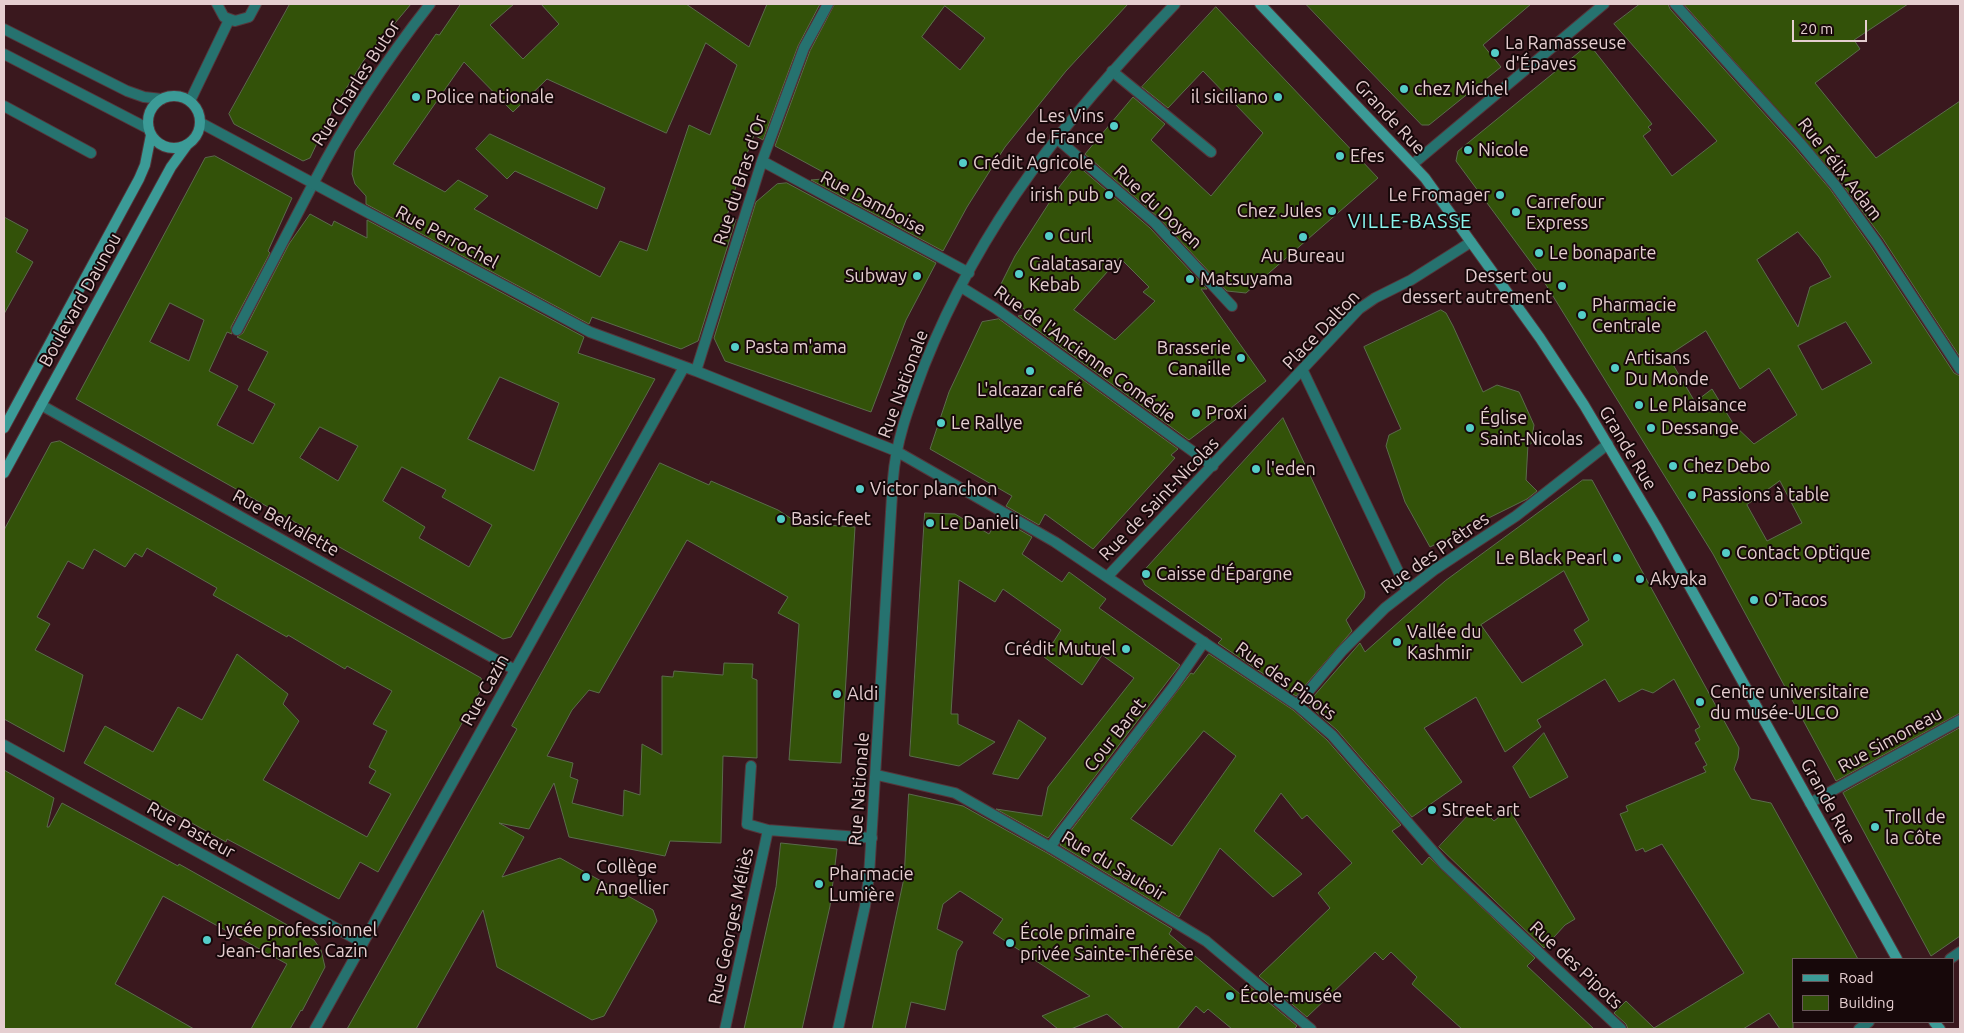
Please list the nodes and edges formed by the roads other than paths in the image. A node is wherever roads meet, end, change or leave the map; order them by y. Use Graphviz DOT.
graph roads {
  1 [pos="216,4"];
  2 [pos="256,4"];
  3 [pos="430,4"];
  4 [pos="828,4"];
  5 [pos="1175,4"];
  6 [pos="1260,4"];
  7 [pos="1604,4"];
  8 [pos="1675,4"];
  9 [pos="230,20"];
  10 [pos="4,29"];
  11 [pos="4,54"];
  12 [pos="1112,71"];
  13 [pos="162,99"];
  14 [pos="190,101"];
  15 [pos="4,106"];
  16 [pos="201,123"];
  17 [pos="150,132"];
  18 [pos="1055,137"];
  19 [pos="187,145"];
  20 [pos="1212,152"];
  21 [pos="91,153"];
  22 [pos="762,161"];
  23 [pos="1413,164"];
  24 [pos="313,184"];
  25 [pos="1471,242"];
  26 [pos="968,273"];
  27 [pos="961,287"];
  28 [pos="1232,306"];
  29 [pos="237,330"];
  30 [pos="684,366"];
  31 [pos="1960,369"];
  32 [pos="696,371"];
  33 [pos="1303,371"];
  34 [pos="1276,400"];
  35 [pos="41,405"];
  36 [pos="4,428"];
  37 [pos="1608,444"];
  38 [pos="896,451"];
  39 [pos="1213,466"];
  40 [pos="4,473"];
  41 [pos="1108,576"];
  42 [pos="1407,590"];
  43 [pos="1204,642"];
  44 [pos="515,670"];
  45 [pos="1297,705"];
  46 [pos="1960,720"];
  47 [pos="4,745"];
  48 [pos="750,766"];
  49 [pos="876,775"];
  50 [pos="1810,803"];
  51 [pos="768,830"];
  52 [pos="872,838"];
  53 [pos="1050,847"];
  54 [pos="363,943"];
  55 [pos="1896,958"];
  56 [pos="315,1029"];
  57 [pos="725,1029"];
  58 [pos="838,1029"];
  59 [pos="1311,1029"];
  60 [pos="1621,1029"];
  1 -- 9 [label="street"];
  2 -- 9 [label="street"];
  3 -- 24 [label="street, Rue Charles Butor"];
  4 -- 22 [label="street, Rue du Bras d'Or"];
  5 -- 12 [label="street, Rue Nationale"];
  6 -- 23 [label="main road, Grande Rue"];
  7 -- 23 [label="street"];
  8 -- 31 [label="street, Rue Félix Adam"];
  9 -- 14 [label="street"];
  10 -- 13 [label="street"];
  11 -- 17 [label="street"];
  12 -- 18 [label="street, Rue Nationale"];
  12 -- 20 [label="street"];
  13 -- 14 [label="main road"];
  13 -- 17 [label="main road"];
  14 -- 16 [label="main road"];
  15 -- 21 [label="street"];
  16 -- 19 [label="main road"];
  16 -- 24 [label="street, Rue Perrochel"];
  17 -- 19 [label="main road"];
  17 -- 36 [label="main road, Boulevard Daunou"];
  18 -- 26 [label="street, Rue Nationale"];
  18 -- 28 [label="street, Rue du Doyen"];
  19 -- 35 [label="main road, Boulevard Daunou"];
  22 -- 26 [label="street, Rue Damboise"];
  22 -- 32 [label="street, Rue du Bras d'Or"];
  23 -- 25 [label="main road, Grande Rue"];
  24 -- 29 [label="street, Rue Charles Butor"];
  24 -- 30 [label="street, Rue Perrochel"];
  25 -- 33 [label="street, Place Dalton"];
  25 -- 37 [label="main road, Grande Rue"];
  26 -- 27 [label="street, Rue Nationale"];
  27 -- 38 [label="street, Rue Nationale"];
  27 -- 39 [label="street, Rue de l'Ancienne Comédie"];
  30 -- 32 [label="street, Rue Perrochel"];
  30 -- 44 [label="street, Rue Cazin"];
  32 -- 38 [label="street, Rue des Pipots"];
  33 -- 34 [label="street, Place Dalton"];
  33 -- 42 [label="street"];
  34 -- 39 [label="street, Rue de Saint-Nicolas"];
  35 -- 40 [label="main road, Boulevard Daunou"];
  35 -- 44 [label="street, Rue Belvalette"];
  37 -- 42 [label="street, Rue des Prêtres"];
  37 -- 50 [label="main road, Grande Rue"];
  38 -- 41 [label="street, Rue des Pipots"];
  38 -- 49 [label="street, Rue Nationale"];
  39 -- 41 [label="street, Rue de Saint-Nicolas"];
  41 -- 43 [label="street, Rue des Pipots"];
  42 -- 45 [label="street, Rue des Prêtres"];
  43 -- 45 [label="street, Rue des Pipots"];
  43 -- 53 [label="street, Cour Baret"];
  44 -- 54 [label="street, Rue Cazin"];
  45 -- 60 [label="street, Rue des Pipots"];
  46 -- 50 [label="street, Rue Simoneau"];
  47 -- 54 [label="street, Rue Pasteur"];
  48 -- 51 [label="street"];
  49 -- 52 [label="street, Rue Nationale"];
  49 -- 53 [label="street, Rue du Sautoir"];
  50 -- 55 [label="main road, Grande Rue"];
  51 -- 52 [label="street"];
  51 -- 57 [label="street, Rue Georges Méliès"];
  52 -- 58 [label="street, Rue Nationale"];
  53 -- 59 [label="street, Rue du Sautoir"];
  54 -- 56 [label="street, Rue Cazin"];
}
